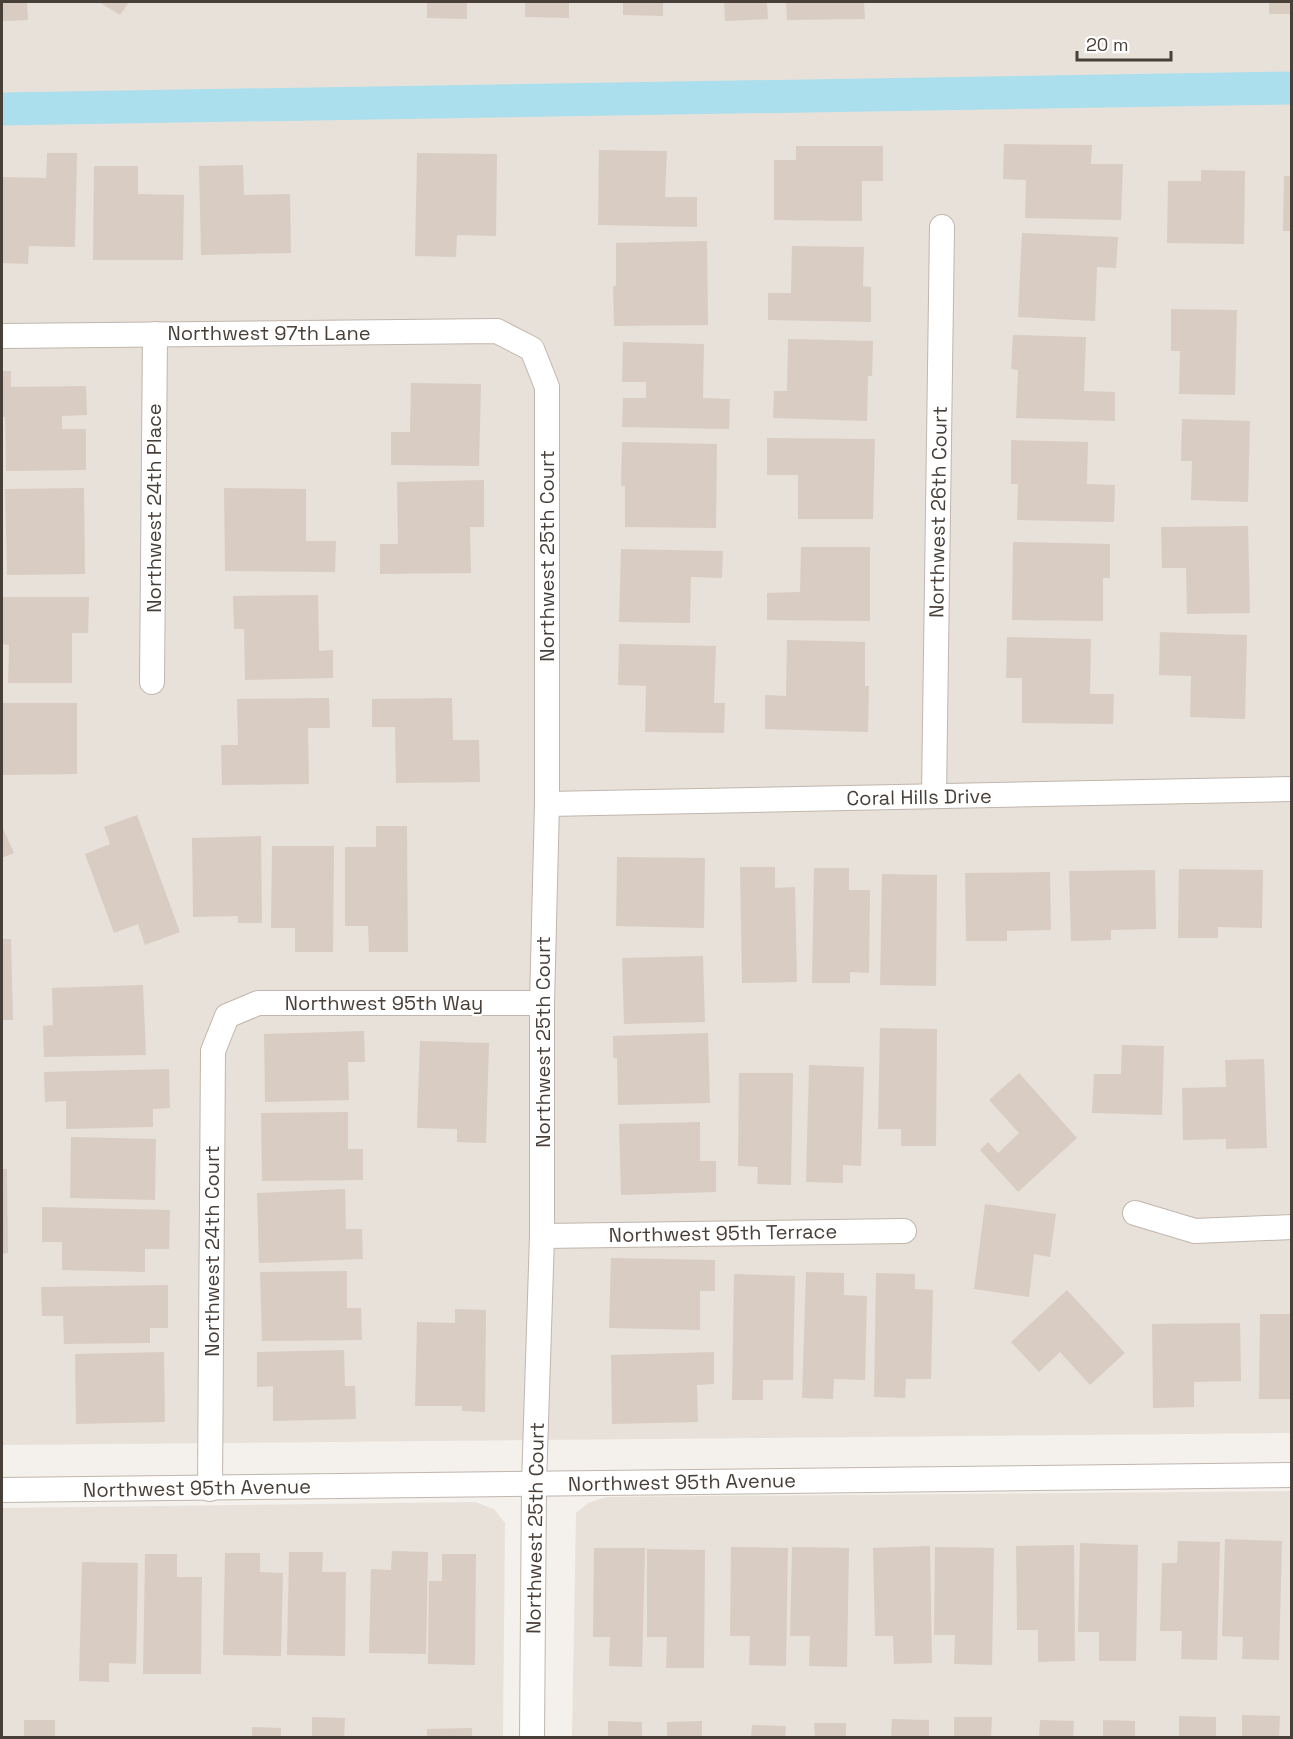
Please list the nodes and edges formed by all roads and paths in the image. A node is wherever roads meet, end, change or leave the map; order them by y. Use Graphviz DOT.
graph roads {
  1 [pos="942,228"];
  2 [pos="155,333"];
  3 [pos="2,336"];
  4 [pos="532,349"];
  5 [pos="152,682"];
  6 [pos="1292,789"];
  7 [pos="934,796"];
  8 [pos="547,804"];
  9 [pos="542,1003"];
  10 [pos="227,1016"];
  11 [pos="1135,1213"];
  12 [pos="1292,1227"];
  13 [pos="904,1231"];
  14 [pos="542,1236"];
  15 [pos="1292,1475"];
  16 [pos="534,1484"];
  17 [pos="210,1489"];
  18 [pos="2,1490"];
  19 [pos="532,1737"];
  1 -- 7 [label="street, Northwest 26th Court"];
  2 -- 3 [label="street, Northwest 97th Lane"];
  2 -- 4 [label="street, Northwest 97th Lane"];
  2 -- 5 [label="street, Northwest 24th Place"];
  4 -- 8 [label="street, Northwest 25th Court"];
  6 -- 7 [label="street, Coral Hills Drive"];
  7 -- 8 [label="street, Coral Hills Drive"];
  8 -- 9 [label="street, Northwest 25th Court"];
  9 -- 10 [label="street, Northwest 95th Way"];
  9 -- 14 [label="street, Northwest 25th Court"];
  10 -- 17 [label="street, Northwest 24th Court"];
  11 -- 12 [label="street"];
  13 -- 14 [label="street, Northwest 95th Terrace"];
  14 -- 16 [label="street, Northwest 25th Court"];
  15 -- 16 [label="street, Northwest 95th Avenue"];
  16 -- 17 [label="street, Northwest 95th Avenue"];
  16 -- 19 [label="street, Northwest 25th Court"];
  17 -- 18 [label="street, Northwest 95th Avenue"];
}
